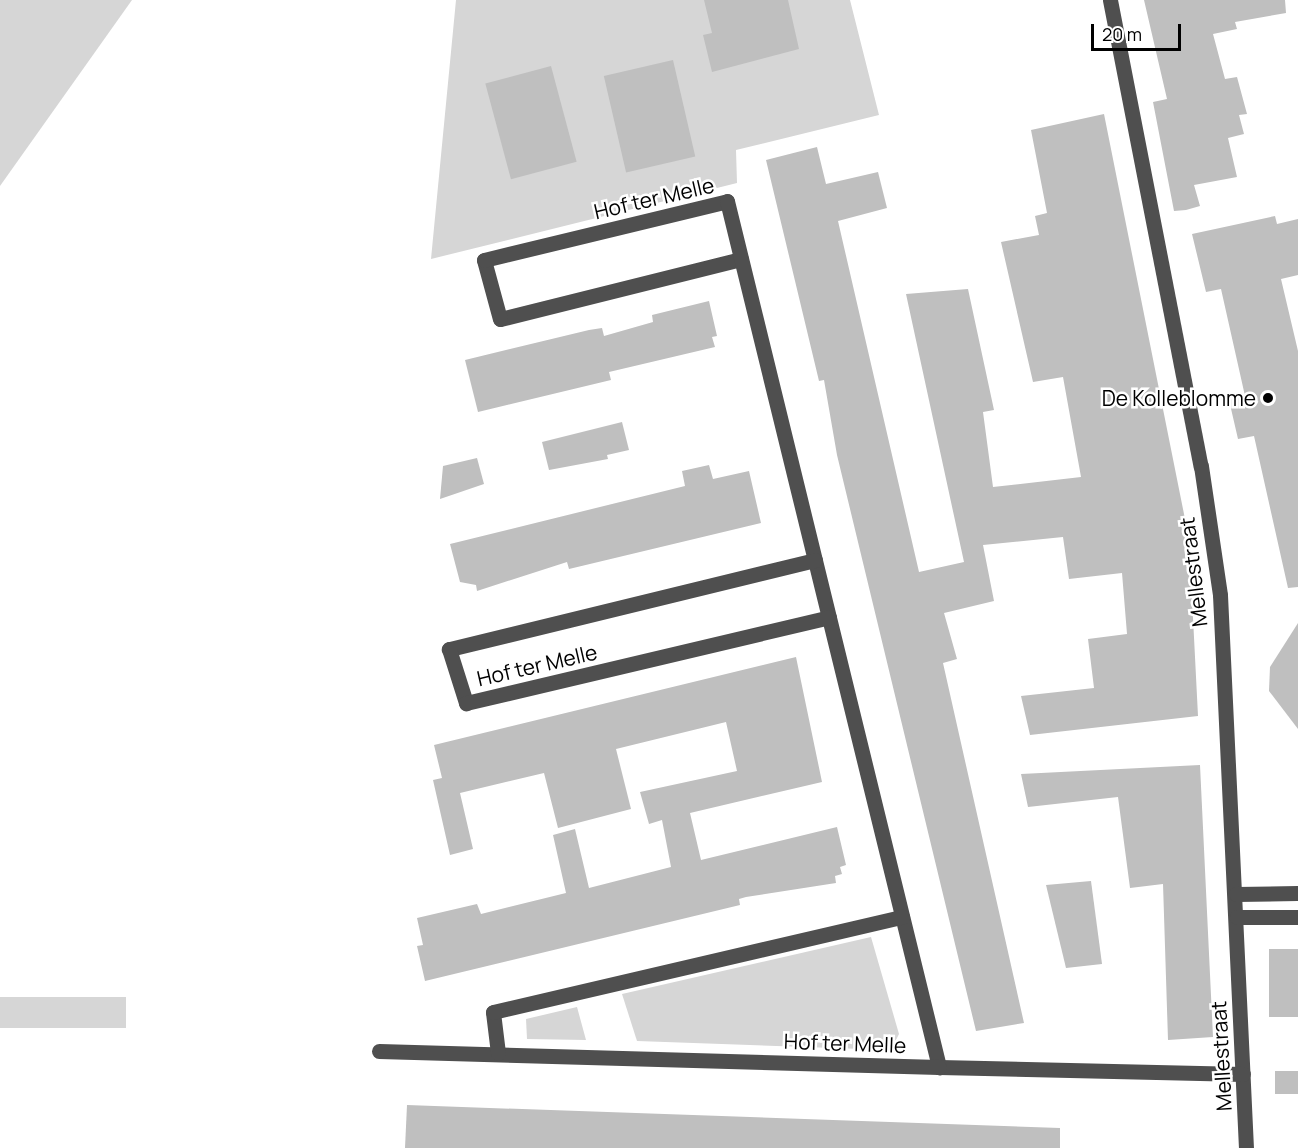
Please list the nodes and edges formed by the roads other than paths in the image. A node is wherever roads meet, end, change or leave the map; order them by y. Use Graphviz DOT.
graph roads {
  1 [pos="1110,0"];
  2 [pos="741,260"];
  3 [pos="815,560"];
  4 [pos="829,617"];
  5 [pos="1298,893"];
  6 [pos="1236,894"];
  7 [pos="902,917"];
  8 [pos="1237,917"];
  9 [pos="1298,917"];
  10 [pos="379,1051"];
  11 [pos="498,1053"];
  12 [pos="939,1066"];
  13 [pos="1243,1074"];
  14 [pos="1246,1148"];
  1 -- 6 [label="street, Mellestraat"];
  2 -- 2 [label="street, Hof ter Melle"];
  2 -- 3 [label="street, Hof ter Melle"];
  3 -- 4 [label="street, Hof ter Melle"];
  3 -- 4 [label="street, Hof ter Melle"];
  4 -- 7 [label="street, Hof ter Melle"];
  5 -- 6 [label="street"];
  6 -- 8 [label="street, Mellestraat"];
  7 -- 11 [label="street"];
  7 -- 12 [label="street, Hof ter Melle"];
  8 -- 9 [label="street"];
  8 -- 13 [label="street, Mellestraat"];
  10 -- 11 [label="street, Hof ter Melle"];
  11 -- 12 [label="street, Hof ter Melle"];
  12 -- 13 [label="street, Hof ter Melle"];
  13 -- 14 [label="street, Mellestraat"];
}
